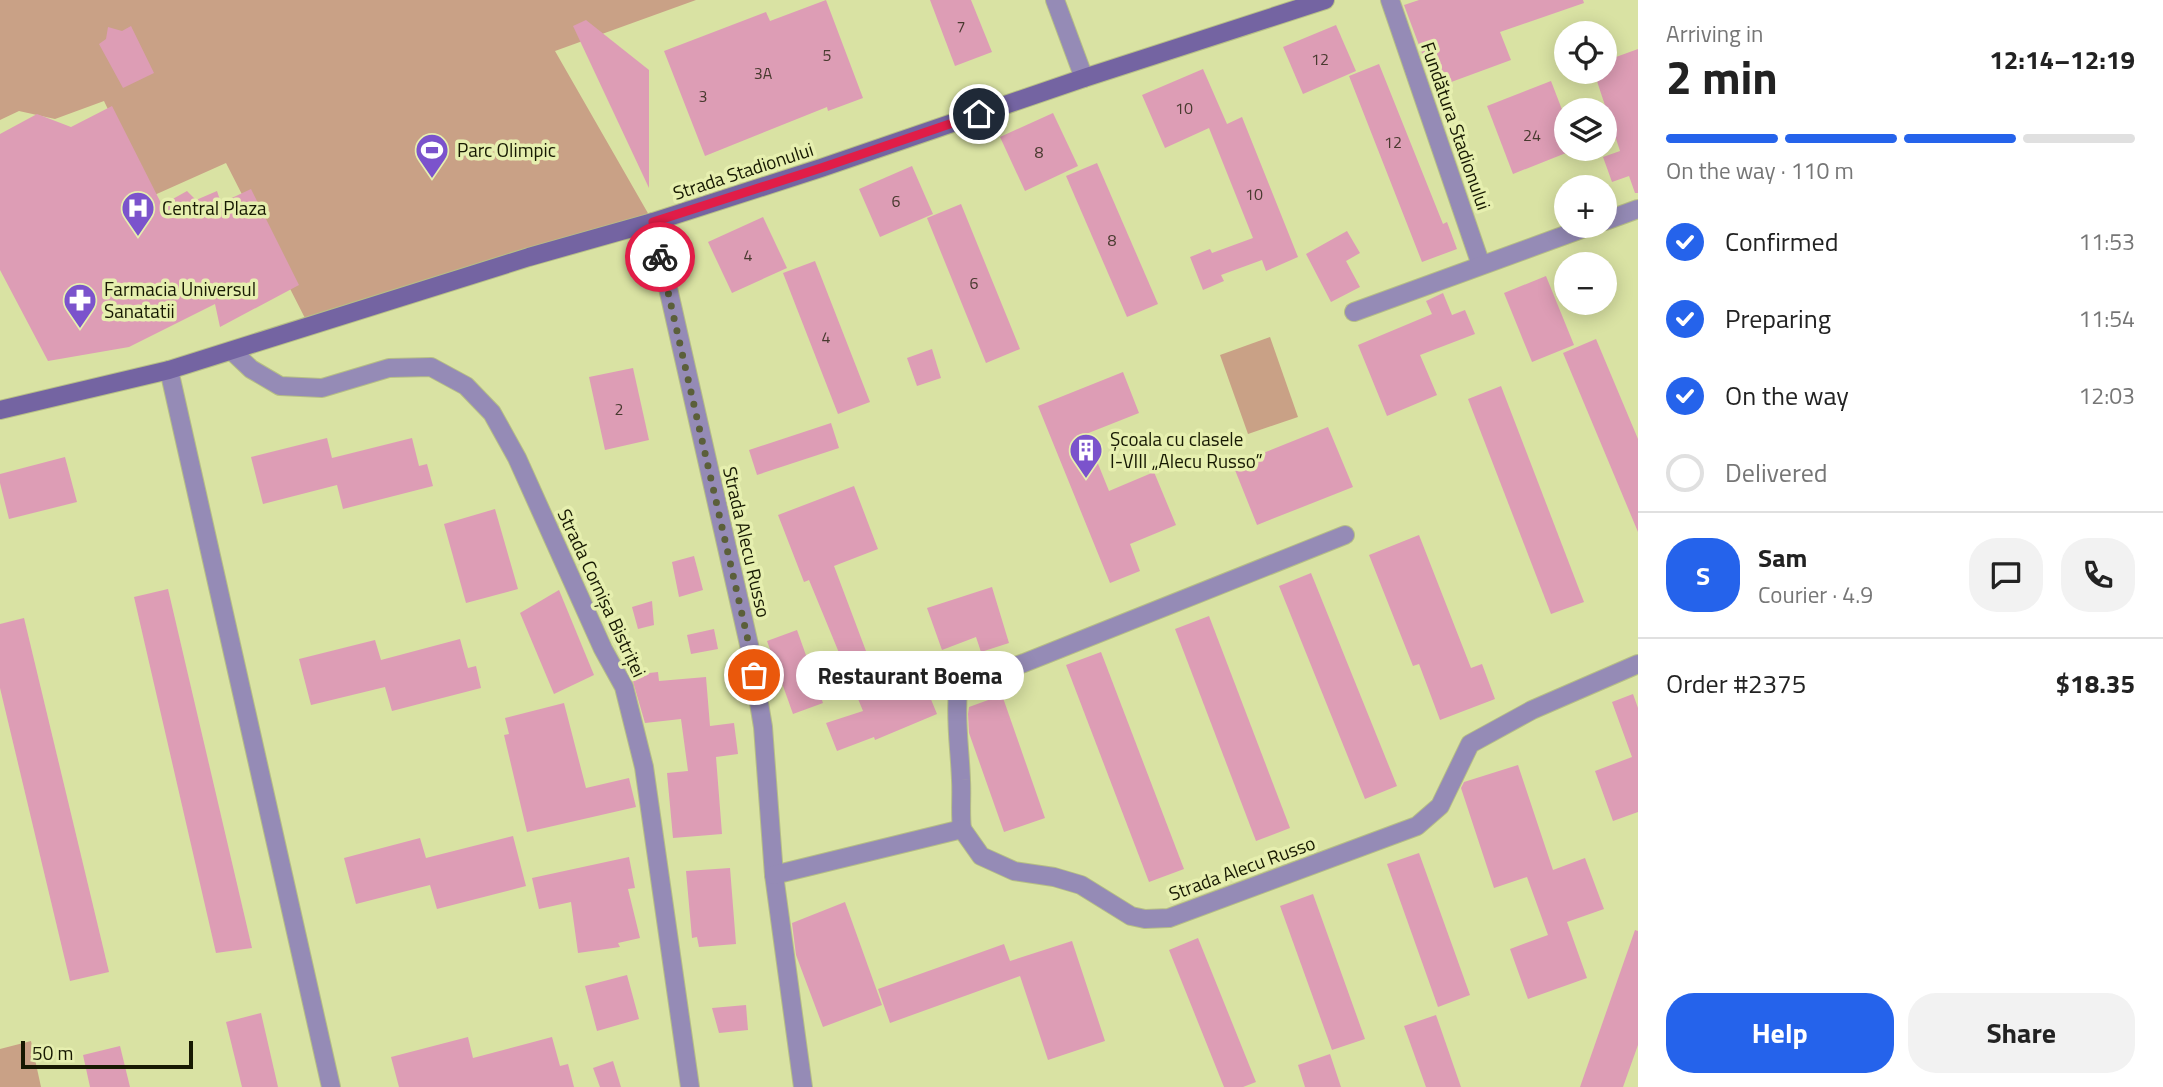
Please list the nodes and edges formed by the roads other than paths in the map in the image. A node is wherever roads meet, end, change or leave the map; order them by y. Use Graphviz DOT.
graph roads {
  1 [pos="1055,0"];
  2 [pos="1325,0"];
  3 [pos="1391,0"];
  4 [pos="1084,78"];
  5 [pos="1638,209"];
  6 [pos="1617,217"];
  7 [pos="653,222"];
  8 [pos="1556,238"];
  9 [pos="1481,265"];
  10 [pos="1354,312"];
  11 [pos="232,351"];
  12 [pos="169,370"];
  13 [pos="0,411"];
  14 [pos="1345,535"];
  15 [pos="1638,664"];
  16 [pos="962,829"];
  17 [pos="774,875"];
  18 [pos="331,1087"];
  19 [pos="690,1087"];
  20 [pos="803,1087"];
  1 -- 4 [label="street"];
  2 -- 4 [label="street, Strada Stadionului"];
  3 -- 9 [label="street, Fundătura Stadionului"];
  4 -- 7 [label="street, Strada Stadionului"];
  5 -- 6 [label="street"];
  7 -- 11 [label="street, Strada Stadionului"];
  7 -- 17 [label="street, Strada Alecu Russo"];
  8 -- 9 [label="street"];
  9 -- 10 [label="street"];
  11 -- 12 [label="street, Strada Stadionului"];
  11 -- 19 [label="street, Strada Cornișa Bistriței"];
  12 -- 13 [label="street, Strada Stadionului"];
  12 -- 18 [label="street"];
  14 -- 16 [label="street"];
  15 -- 16 [label="street, Strada Alecu Russo"];
  16 -- 17 [label="street"];
  17 -- 20 [label="street, Strada Alecu Russo"];
}
